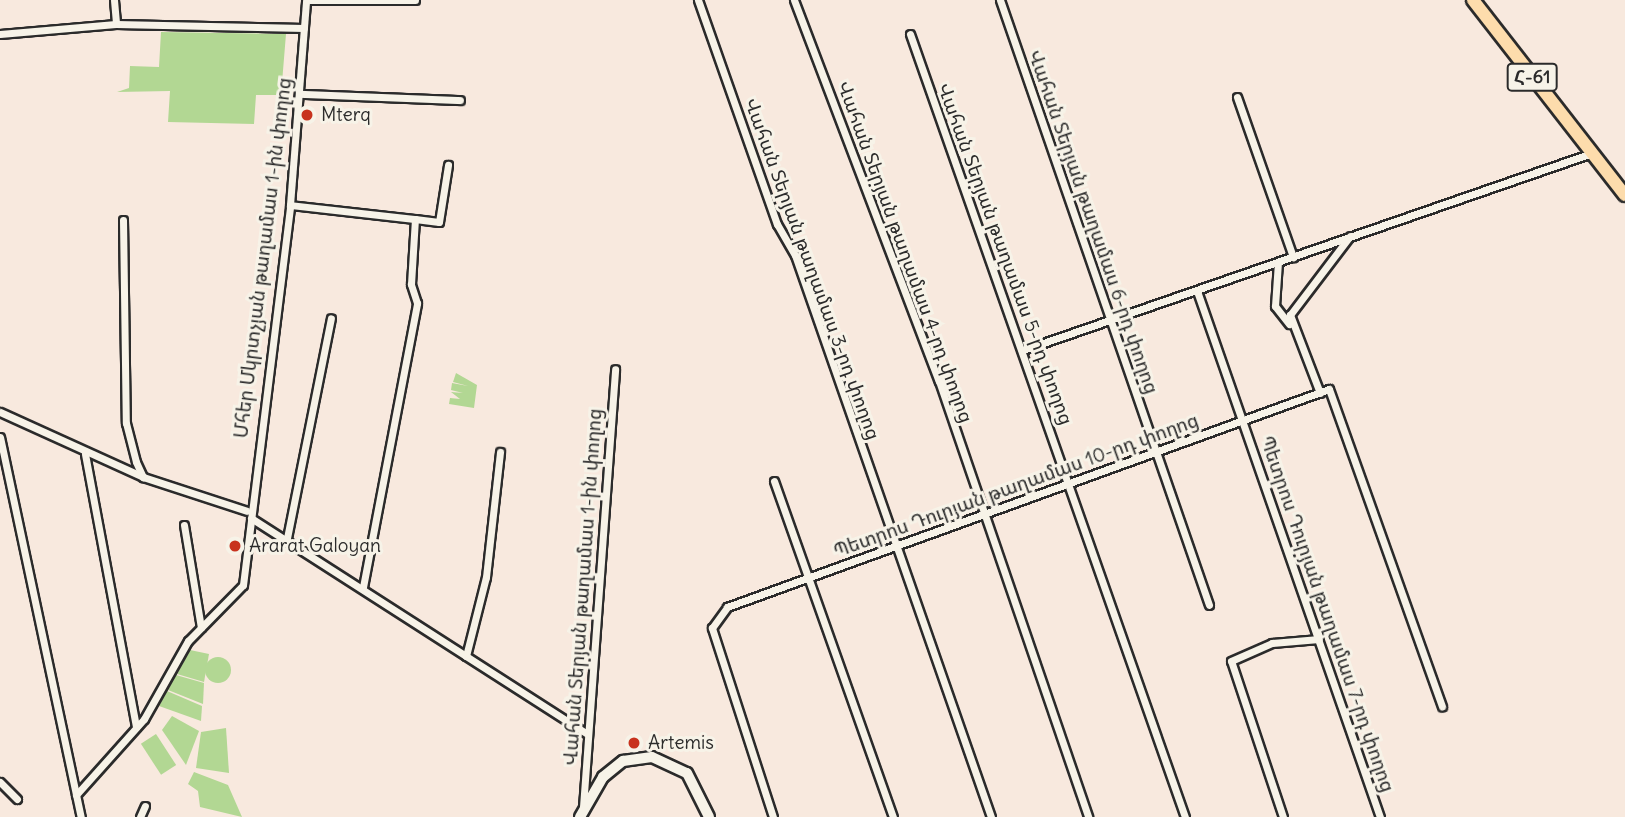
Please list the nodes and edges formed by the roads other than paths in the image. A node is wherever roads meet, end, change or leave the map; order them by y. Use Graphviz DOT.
graph roads {
  1 [pos="114,0"];
  2 [pos="308,0"];
  3 [pos="415,0"];
  4 [pos="698,0"];
  5 [pos="794,0"];
  6 [pos="1000,0"];
  7 [pos="1473,0"];
  8 [pos="116,24"];
  9 [pos="304,29"];
  10 [pos="0,34"];
  11 [pos="910,34"];
  12 [pos="302,94"];
  13 [pos="1237,97"];
  14 [pos="460,100"];
  15 [pos="1592,153"];
  16 [pos="448,165"];
  17 [pos="1625,195"];
  18 [pos="290,205"];
  19 [pos="415,219"];
  20 [pos="123,220"];
  21 [pos="1350,236"];
  22 [pos="1293,257"];
  23 [pos="1278,262"];
  24 [pos="1197,291"];
  25 [pos="331,318"];
  26 [pos="1111,320"];
  27 [pos="1290,324"];
  28 [pos="1023,350"];
  29 [pos="615,369"];
  30 [pos="1321,393"];
  31 [pos="0,412"];
  32 [pos="1244,421"];
  33 [pos="0,437"];
  34 [pos="500,452"];
  35 [pos="1158,453"];
  36 [pos="85,454"];
  37 [pos="143,477"];
  38 [pos="774,481"];
  39 [pos="1070,485"];
  40 [pos="249,514"];
  41 [pos="984,517"];
  42 [pos="184,525"];
  43 [pos="287,538"];
  44 [pos="899,547"];
  45 [pos="810,577"];
  46 [pos="363,587"];
  47 [pos="1209,606"];
  48 [pos="201,628"];
  49 [pos="1319,639"];
  50 [pos="466,656"];
  51 [pos="1442,706"];
  52 [pos="136,727"];
  53 [pos="588,734"];
  54 [pos="0,782"];
  55 [pos="76,795"];
  56 [pos="16,799"];
  57 [pos="145,806"];
  58 [pos="582,812"];
  59 [pos="81,817"];
  60 [pos="140,817"];
  61 [pos="709,817"];
  62 [pos="773,817"];
  63 [pos="893,817"];
  64 [pos="991,817"];
  65 [pos="1088,817"];
  66 [pos="1185,817"];
  67 [pos="1283,817"];
  68 [pos="1380,817"];
  1 -- 8 [label="street"];
  2 -- 3 [label="street"];
  2 -- 9 [label="street, Մհեր Մկրտչյան թաղամաս 1-ին փողոց"];
  4 -- 44 [label="street, Վահան Տերյան թաղամաս 3-րդ փողոց"];
  5 -- 41 [label="street, Վահան Տերյան թաղամաս 4-րդ փողոց"];
  6 -- 26 [label="street, Վահան Տերյան թաղամաս 6-րդ փողոց"];
  7 -- 15 [label="main road, Հ-61"];
  8 -- 9 [label="street"];
  8 -- 10 [label="street"];
  9 -- 12 [label="street, Մհեր Մկրտչյան թաղամաս 1-ին փողոց"];
  11 -- 28 [label="street, Վահան Տերյան թաղամաս 5-րդ փողոց"];
  12 -- 14 [label="street"];
  12 -- 18 [label="street, Մհեր Մկրտչյան թաղամաս 1-ին փողոց"];
  13 -- 22 [label="street"];
  15 -- 17 [label="main road, Հ-61"];
  15 -- 21 [label="street"];
  16 -- 19 [label="street"];
  18 -- 19 [label="street"];
  18 -- 40 [label="street, Մհեր Մկրտչյան թաղամաս 1-ին փողոց"];
  19 -- 46 [label="street"];
  20 -- 37 [label="street"];
  21 -- 22 [label="street"];
  21 -- 27 [label="street"];
  22 -- 23 [label="street"];
  23 -- 24 [label="street"];
  23 -- 27 [label="street"];
  24 -- 26 [label="street"];
  24 -- 32 [label="street, Պետրոս Դուրյան թաղամաս 7-րդ փողոց"];
  25 -- 43 [label="street"];
  26 -- 28 [label="street"];
  26 -- 35 [label="street, Վահան Տերյան թաղամաս 6-րդ փողոց"];
  27 -- 30 [label="street"];
  28 -- 39 [label="street, Վահան Տերյան թաղամաս 5-րդ փողոց"];
  29 -- 53 [label="street, Վահան Տերյան թաղամաս 1-ին փողոց"];
  30 -- 32 [label="street, Պետրոս Դուրյան թաղամաս 10-րդ փողոց"];
  30 -- 51 [label="street, Պետրոս Դուրյան թաղամաս 10-րդ փողոց"];
  31 -- 36 [label="street"];
  32 -- 35 [label="street, Պետրոս Դուրյան թաղամաս 10-րդ փողոց"];
  32 -- 49 [label="street, Պետրոս Դուրյան թաղամաս 7-րդ փողոց"];
  33 -- 55 [label="street"];
  34 -- 50 [label="street"];
  35 -- 39 [label="street, Պետրոս Դուրյան թաղամաս 10-րդ փողոց"];
  35 -- 47 [label="street, Վահան Տերյան թաղամաս 6-րդ փողոց"];
  36 -- 37 [label="street"];
  36 -- 52 [label="street"];
  37 -- 40 [label="street"];
  38 -- 45 [label="street"];
  39 -- 41 [label="street, Պետրոս Դուրյան թաղամաս 10-րդ փողոց"];
  39 -- 66 [label="street, Վահան Տերյան թաղամաս 5-րդ փողոց"];
  40 -- 43 [label="street"];
  40 -- 48 [label="street, Մհեր Մկրտչյան թաղամաս 1-ին փողոց"];
  41 -- 44 [label="street, Պետրոս Դուրյան թաղամաս 10-րդ փողոց"];
  41 -- 65 [label="street, Վահան Տերյան թաղամաս 4-րդ փողոց"];
  42 -- 48 [label="street"];
  43 -- 46 [label="street"];
  44 -- 45 [label="street, Պետրոս Դուրյան թաղամաս 10-րդ փողոց"];
  44 -- 64 [label="street, Վահան Տերյան թաղամաս 3-րդ փողոց"];
  45 -- 62 [label="street, Պետրոս Դուրյան թաղամաս 10-րդ փողոց"];
  45 -- 63 [label="street"];
  46 -- 50 [label="street"];
  48 -- 52 [label="street, Մհեր Մկրտչյան թաղամաս 1-ին փողոց"];
  49 -- 67 [label="street"];
  49 -- 68 [label="street, Պետրոս Դուրյան թաղամաս 7-րդ փողոց"];
  50 -- 53 [label="street"];
  52 -- 55 [label="street, Մհեր Մկրտչյան թաղամաս 1-ին փողոց"];
  53 -- 58 [label="street, Վահան Տերյան թաղամաս 1-ին փողոց"];
  54 -- 56 [label="street"];
  55 -- 59 [label="street"];
  57 -- 60 [label="street"];
  58 -- 61 [label="main road"];
}
